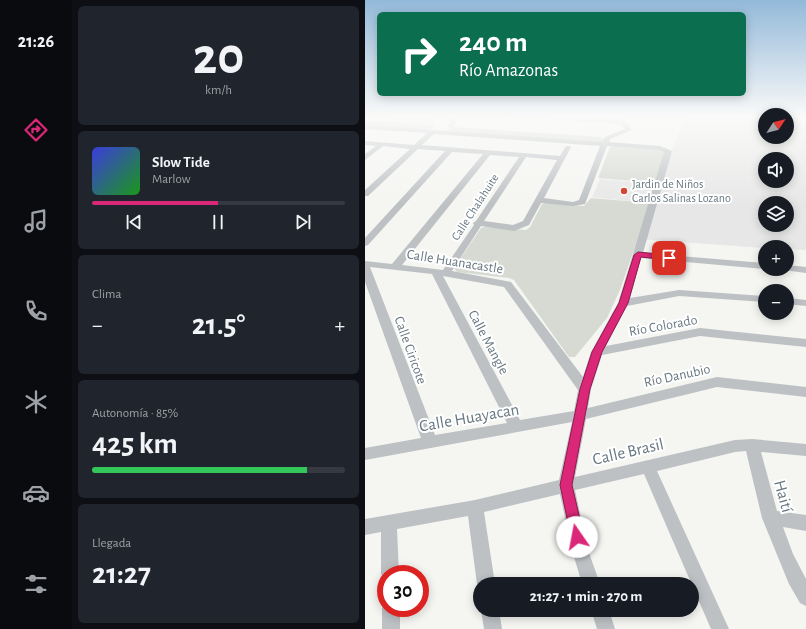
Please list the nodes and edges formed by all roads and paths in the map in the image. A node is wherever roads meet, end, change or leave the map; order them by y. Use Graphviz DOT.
graph roads {
  1 [pos="379,146"];
  2 [pos="409,146"];
  3 [pos="568,146"];
  4 [pos="604,146"];
  5 [pos="647,146"];
  6 [pos="416,147"];
  7 [pos="451,149"];
  8 [pos="488,152"];
  9 [pos="524,155"];
  10 [pos="365,158"];
  11 [pos="562,158"];
  12 [pos="365,194"];
  13 [pos="539,200"];
  14 [pos="477,223"];
  15 [pos="365,242"];
  16 [pos="638,255"];
  17 [pos="365,264"];
  18 [pos="758,265"];
  19 [pos="395,267"];
  20 [pos="365,268"];
  21 [pos="794,269"];
  22 [pos="806,270"];
  23 [pos="441,273"];
  24 [pos="758,298"];
  25 [pos="794,302"];
  26 [pos="623,303"];
  27 [pos="806,303"];
  28 [pos="806,343"];
  29 [pos="597,352"];
  30 [pos="585,389"];
  31 [pos="806,392"];
  32 [pos="580,415"];
  33 [pos="516,426"];
  34 [pos="429,442"];
  35 [pos="752,445"];
  36 [pos="806,450"];
  37 [pos="365,454"];
  38 [pos="648,466"];
  39 [pos="566,485"];
  40 [pos="475,507"];
  41 [pos="770,518"];
  42 [pos="389,523"];
  43 [pos="806,523"];
  44 [pos="365,527"];
  45 [pos="390,565"];
  46 [pos="485,577"];
  47 [pos="589,577"];
  48 [pos="806,597"];
  49 [pos="391,617"];
  50 [pos="491,617"];
  51 [pos="602,617"];
  52 [pos="391,629"];
  53 [pos="493,629"];
  54 [pos="606,629"];
  55 [pos="720,629"];
  1 -- 10 [label="street"];
  2 -- 6 [label="street"];
  3 -- 11 [label="street"];
  4 -- 13 [label="street"];
  5 -- 16 [label="street"];
  6 -- 7 [label="street"];
  6 -- 12 [label="street"];
  7 -- 8 [label="street"];
  7 -- 15 [label="street"];
  8 -- 9 [label="street"];
  8 -- 19 [label="street"];
  9 -- 11 [label="street"];
  9 -- 14 [label="street, Calle Chalahuite"];
  11 -- 13 [label="street"];
  13 -- 14 [label="street"];
  14 -- 23 [label="street, Calle Chalahuite"];
  16 -- 18 [label="street"];
  16 -- 26 [label="street"];
  17 -- 19 [label="street, Calle Huanacastle"];
  19 -- 23 [label="street, Calle Huanacastle"];
  20 -- 34 [label="street, Calle Ciricote"];
  21 -- 22 [label="street"];
  23 -- 30 [label="street, Calle Huanacastle"];
  23 -- 33 [label="street, Calle Mangle"];
  24 -- 26 [label="street"];
  25 -- 27 [label="street"];
  26 -- 29 [label="street"];
  28 -- 29 [label="street, Río Colorado"];
  29 -- 30 [label="street"];
  30 -- 32 [label="street"];
  31 -- 32 [label="street, Río Danubio"];
  32 -- 33 [label="street, Calle Huayacan"];
  32 -- 39 [label="street"];
  33 -- 34 [label="street, Calle Huayacan"];
  34 -- 37 [label="street, Calle Huayacan"];
  35 -- 36 [label="street, Calle Brasil"];
  35 -- 38 [label="street, Calle Brasil"];
  35 -- 41 [label="street, Haití"];
  38 -- 39 [label="street, Calle Brasil"];
  38 -- 55 [label="street"];
  39 -- 40 [label="street, Calle Brasil"];
  39 -- 47 [label="street"];
  40 -- 42 [label="street, Calle Brasil"];
  40 -- 46 [label="street"];
  41 -- 43 [label="street"];
  41 -- 48 [label="street, Haití"];
  42 -- 44 [label="street, Calle Brasil"];
  42 -- 45 [label="street"];
  49 -- 52 [label="street"];
  50 -- 53 [label="street"];
  51 -- 54 [label="street"];
}
